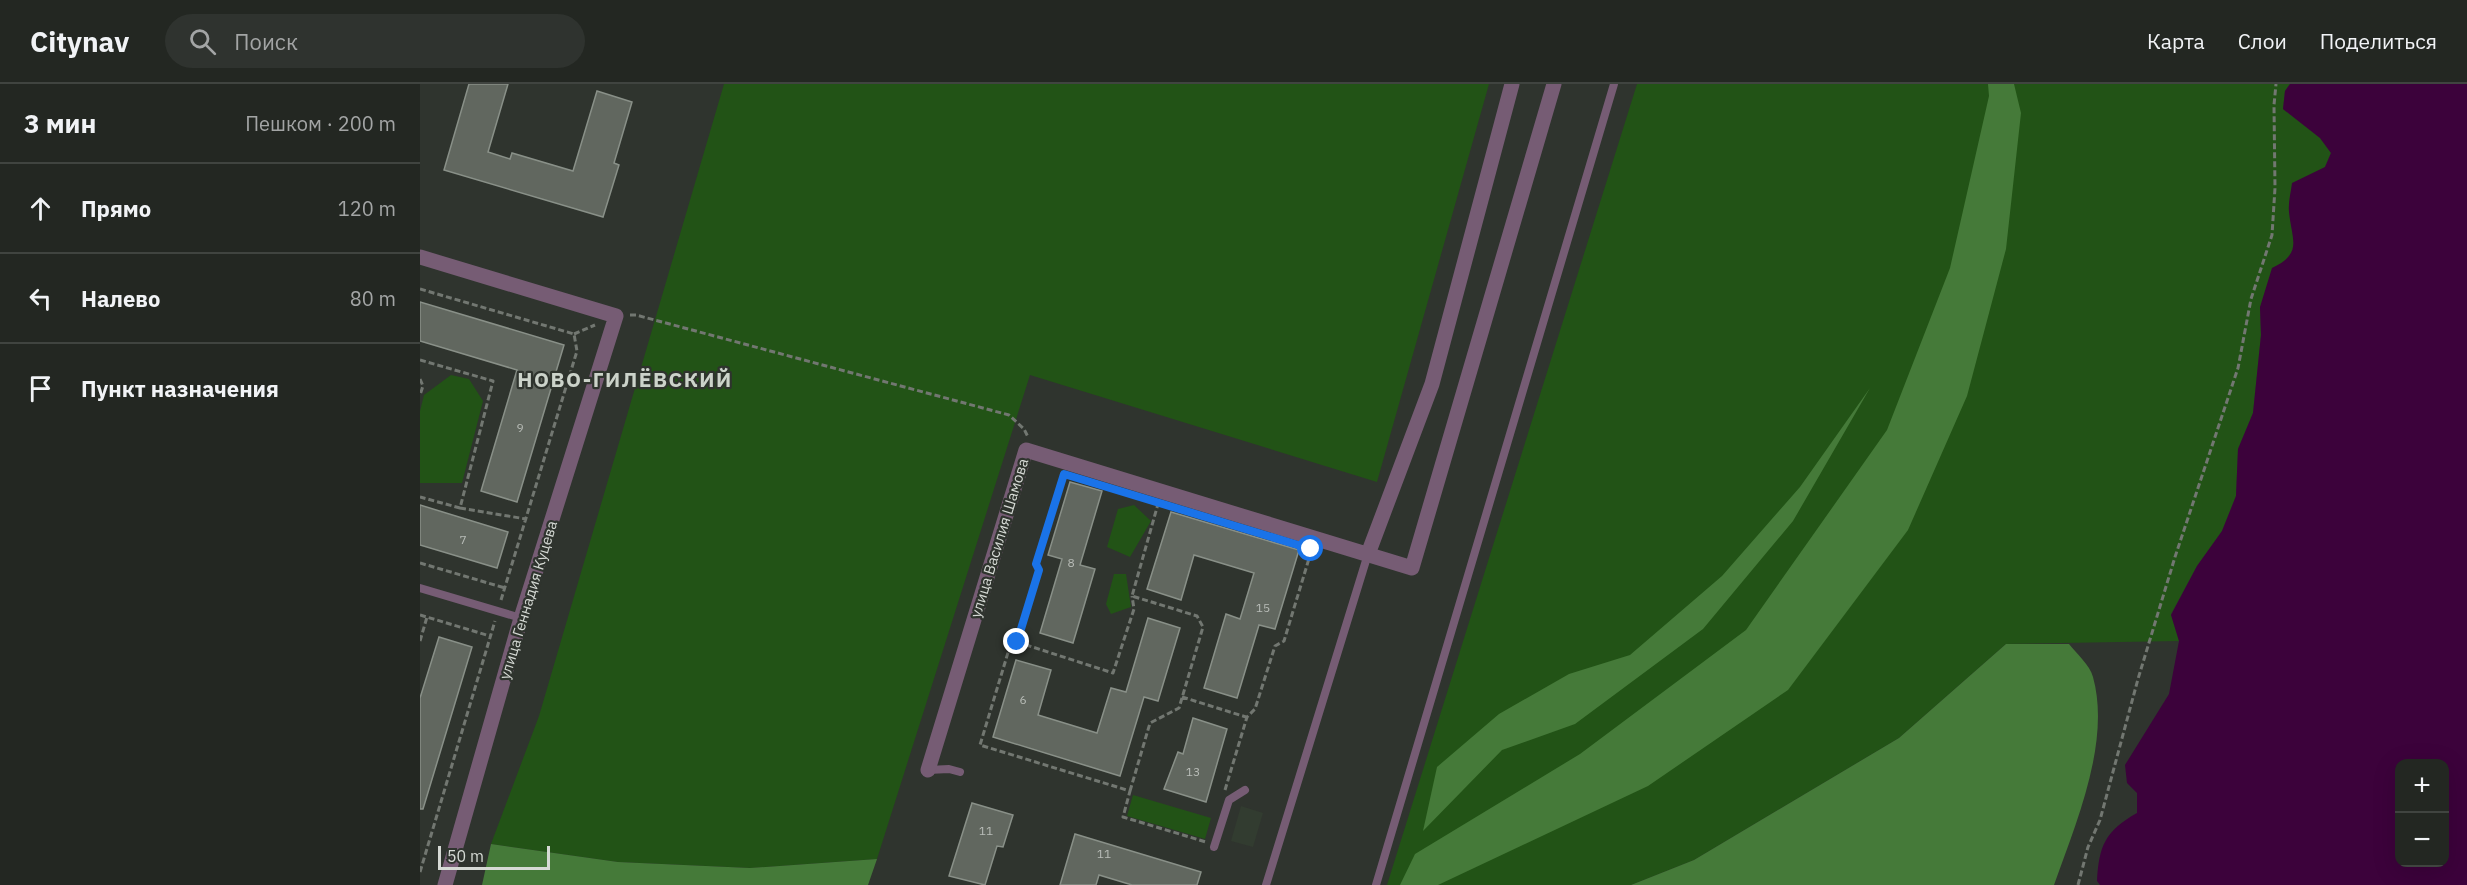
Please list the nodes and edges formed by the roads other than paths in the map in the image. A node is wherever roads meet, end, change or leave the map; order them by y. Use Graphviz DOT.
graph roads {
  1 [pos="1512,84"];
  2 [pos="1554,84"];
  3 [pos="1614,84"];
  4 [pos="420,257"];
  5 [pos="1368,554"];
  6 [pos="420,588"];
  7 [pos="521,618"];
  8 [pos="928,770"];
  9 [pos="960,772"];
  10 [pos="1245,789"];
  11 [pos="1211,845"];
  12 [pos="444,885"];
  13 [pos="1266,885"];
  14 [pos="1376,885"];
  1 -- 5 [label="street"];
  2 -- 5 [label="street, улица Василия Шамова"];
  3 -- 14 [label="lane"];
  4 -- 7 [label="street, улица Геннадия Куцева"];
  5 -- 8 [label="street, улица Василия Шамова"];
  5 -- 13 [label="lane"];
  6 -- 7 [label="lane"];
  7 -- 12 [label="street, улица Геннадия Куцева"];
  8 -- 9 [label="lane"];
  10 -- 11 [label="lane"];
}
